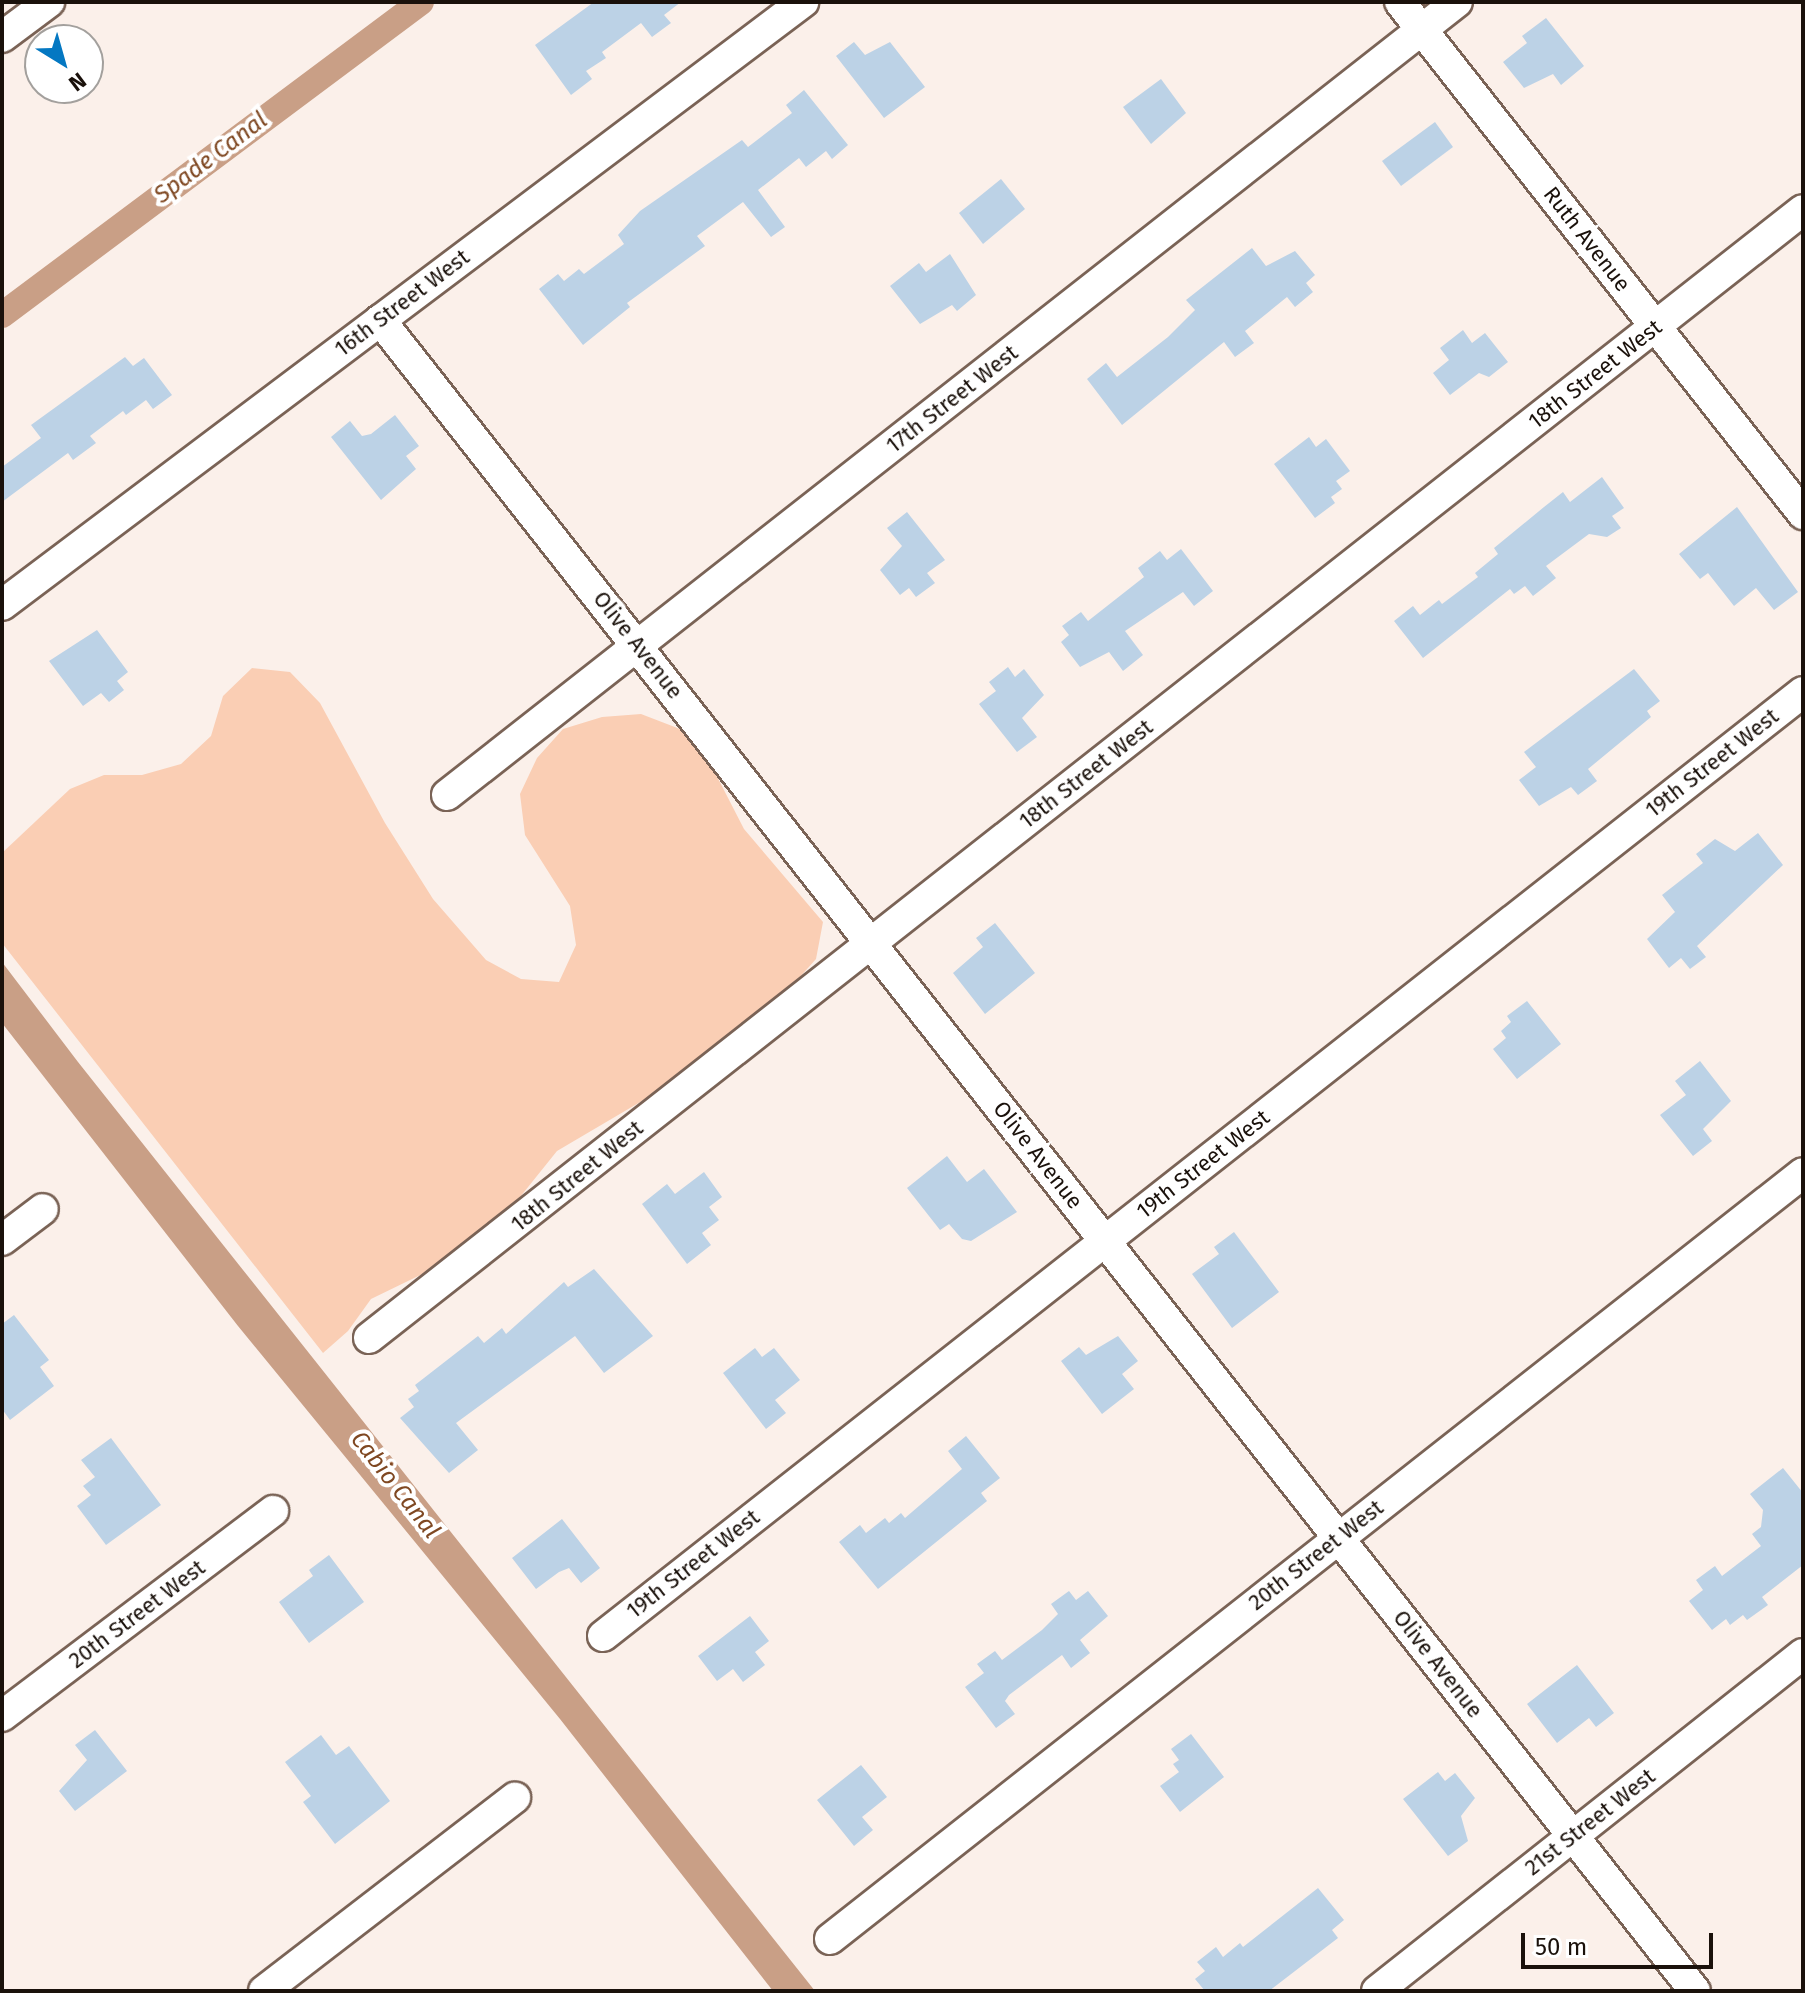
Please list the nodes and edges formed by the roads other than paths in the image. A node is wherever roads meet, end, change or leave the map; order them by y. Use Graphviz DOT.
graph roads {
  1 [pos="49,2"];
  2 [pos="803,2"];
  3 [pos="1400,2"];
  4 [pos="1457,2"];
  5 [pos="1422,29"];
  6 [pos="2,37"];
  7 [pos="1803,210"];
  8 [pos="380,320"];
  9 [pos="1656,326"];
  10 [pos="1803,514"];
  11 [pos="2,605"];
  12 [pos="638,645"];
  13 [pos="1803,692"];
  14 [pos="447,795"];
  15 [pos="873,942"];
  16 [pos="1803,1173"];
  17 [pos="43,1209"];
  18 [pos="2,1240"];
  19 [pos="1104,1241"];
  20 [pos="369,1338"];
  21 [pos="273,1511"];
  22 [pos="1339,1537"];
  23 [pos="603,1636"];
  24 [pos="1803,1654"];
  25 [pos="2,1716"];
  26 [pos="515,1798"];
  27 [pos="1572,1835"];
  28 [pos="830,1939"];
  29 [pos="264,1991"];
  30 [pos="1377,1991"];
  31 [pos="1695,1991"];
  1 -- 6 [label="street"];
  2 -- 8 [label="street, 16th Street West"];
  3 -- 5 [label="street, Ruth Avenue"];
  4 -- 5 [label="street, 17th Street West"];
  5 -- 9 [label="street, Ruth Avenue"];
  5 -- 12 [label="street, 17th Street West"];
  7 -- 9 [label="street, 18th Street West"];
  8 -- 11 [label="street, 16th Street West"];
  8 -- 12 [label="street, Olive Avenue"];
  9 -- 10 [label="street, Ruth Avenue"];
  9 -- 15 [label="street, 18th Street West"];
  12 -- 14 [label="street, 17th Street West"];
  12 -- 15 [label="street, Olive Avenue"];
  13 -- 19 [label="street, 19th Street West"];
  15 -- 19 [label="street, Olive Avenue"];
  15 -- 20 [label="street, 18th Street West"];
  16 -- 22 [label="street, 20th Street West"];
  17 -- 18 [label="street"];
  19 -- 22 [label="street, Olive Avenue"];
  19 -- 23 [label="street, 19th Street West"];
  21 -- 25 [label="street, 20th Street West"];
  22 -- 27 [label="street, Olive Avenue"];
  22 -- 28 [label="street, 20th Street West"];
  24 -- 27 [label="street, 21st Street West"];
  26 -- 29 [label="street"];
  27 -- 30 [label="street, 21st Street West"];
  27 -- 31 [label="street, Olive Avenue"];
}
